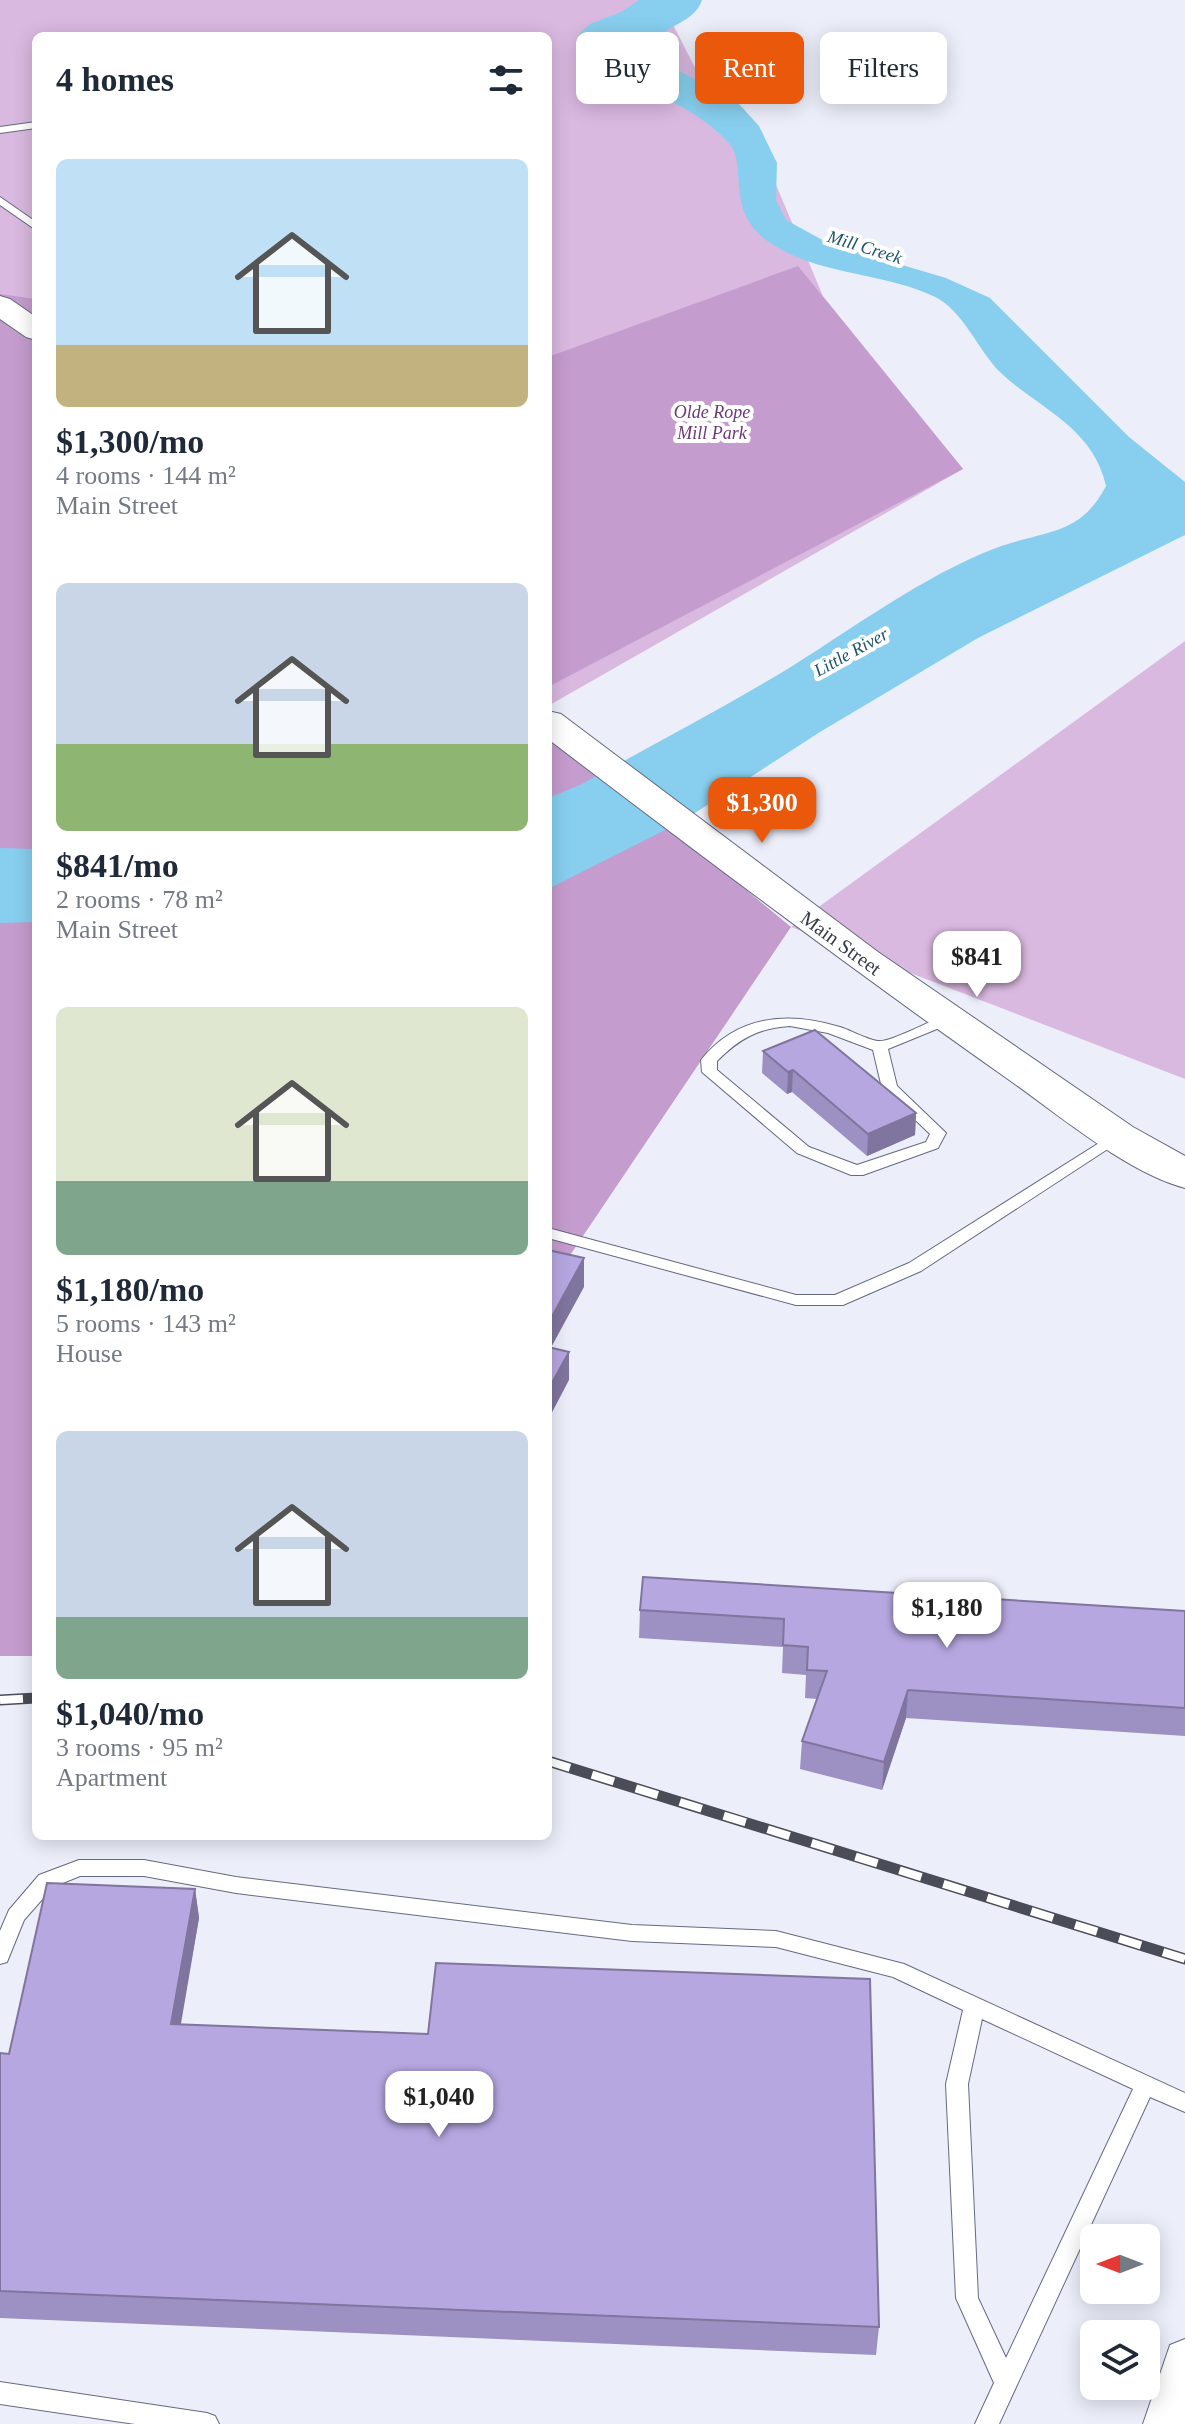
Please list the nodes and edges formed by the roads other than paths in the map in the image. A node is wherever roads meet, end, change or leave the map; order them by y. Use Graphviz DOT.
graph roads {
  1 [pos="32,126"];
  2 [pos="0,130"];
  3 [pos="0,200"];
  4 [pos="32,224"];
  5 [pos="0,305"];
  6 [pos="32,328"];
  7 [pos="552,725"];
  8 [pos="949,1019"];
  9 [pos="880,1047"];
  10 [pos="1118,1136"];
  11 [pos="1185,1174"];
  12 [pos="552,1234"];
  13 [pos="0,1956"];
  14 [pos="974,2006"];
  15 [pos="1145,2085"];
  16 [pos="1185,2103"];
  17 [pos="1185,2359"];
  18 [pos="1006,2384"];
  19 [pos="0,2393"];
  20 [pos="207,2424"];
  21 [pos="987,2424"];
  22 [pos="1165,2424"];
  1 -- 2 [label="lane"];
  3 -- 4 [label="lane"];
  5 -- 6 [label="main road"];
  7 -- 8 [label="main road, Main Street"];
  8 -- 9 [label="lane"];
  8 -- 10 [label="main road, Main Street"];
  9 -- 9 [label="lane"];
  10 -- 11 [label="main road, Main Street"];
  10 -- 12 [label="lane"];
  13 -- 14 [label="lane"];
  14 -- 15 [label="lane"];
  14 -- 18 [label="lane"];
  15 -- 16 [label="lane"];
  15 -- 18 [label="lane"];
  17 -- 22 [label="street"];
  18 -- 21 [label="lane"];
  19 -- 20 [label="lane"];
}
